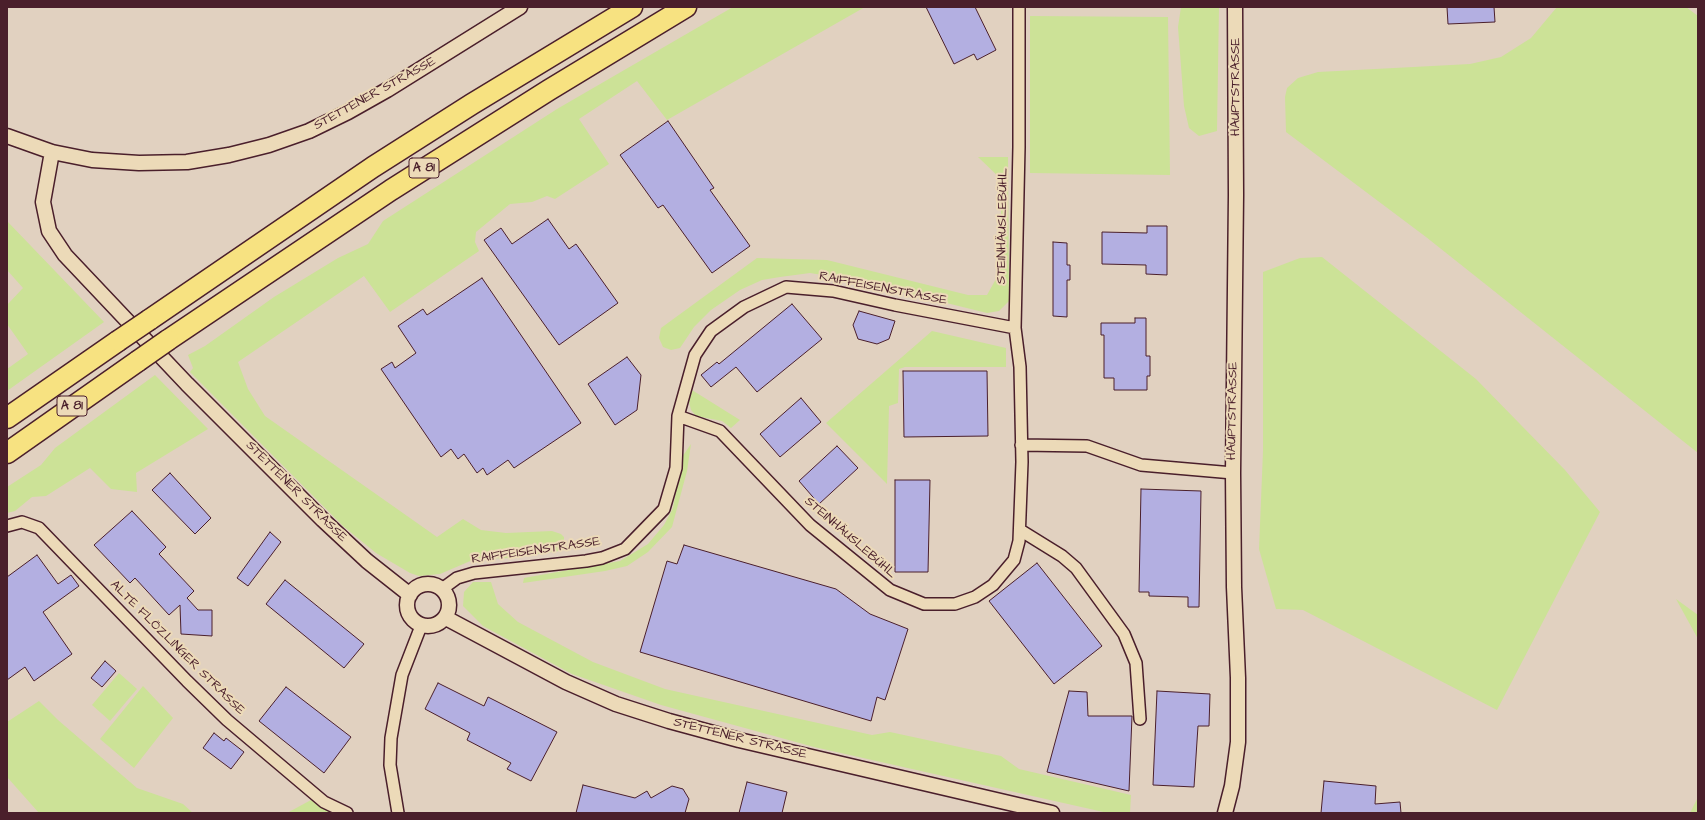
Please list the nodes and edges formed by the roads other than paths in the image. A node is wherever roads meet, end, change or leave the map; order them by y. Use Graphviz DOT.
graph roads {
  1 [pos="520,7"];
  2 [pos="632,7"];
  3 [pos="686,7"];
  4 [pos="1019,7"];
  5 [pos="1235,7"];
  6 [pos="7,136"];
  7 [pos="52,152"];
  8 [pos="1015,328"];
  9 [pos="678,416"];
  10 [pos="7,418"];
  11 [pos="1021,445"];
  12 [pos="7,452"];
  13 [pos="1233,473"];
  14 [pos="7,526"];
  15 [pos="1020,530"];
  16 [pos="442,589"];
  17 [pos="410,595"];
  18 [pos="446,618"];
  19 [pos="421,626"];
  20 [pos="1140,719"];
  21 [pos="347,813"];
  22 [pos="398,813"];
  23 [pos="1052,813"];
  24 [pos="1225,813"];
  1 -- 7 [label="street, STETTENER STRASSE"];
  2 -- 10 [label="highway, A 81, bridge"];
  3 -- 12 [label="highway, A 81, bridge"];
  4 -- 8 [label="street, STEINHÄUSLEBÜHL"];
  5 -- 13 [label="street, HAUPTSTRASSE"];
  6 -- 7 [label="street, STETTENER STRASSE"];
  7 -- 17 [label="street, STETTENER STRASSE"];
  8 -- 9 [label="street, RAIFFEISENSTRASSE"];
  8 -- 11 [label="street, STEINHÄUSLEBÜHL"];
  9 -- 15 [label="street, STEINHÄUSLEBÜHL"];
  9 -- 16 [label="street, RAIFFEISENSTRASSE"];
  11 -- 13 [label="street"];
  11 -- 15 [label="street, STEINHÄUSLEBÜHL"];
  13 -- 24 [label="street, HAUPTSTRASSE"];
  14 -- 21 [label="street, ALTE FLÖZLINGER STRASSE"];
  15 -- 20 [label="street"];
  16 -- 17 [label="street"];
  16 -- 18 [label="street"];
  17 -- 19 [label="street"];
  18 -- 19 [label="street"];
  18 -- 23 [label="street, STETTENER STRASSE"];
  19 -- 22 [label="street"];
}
